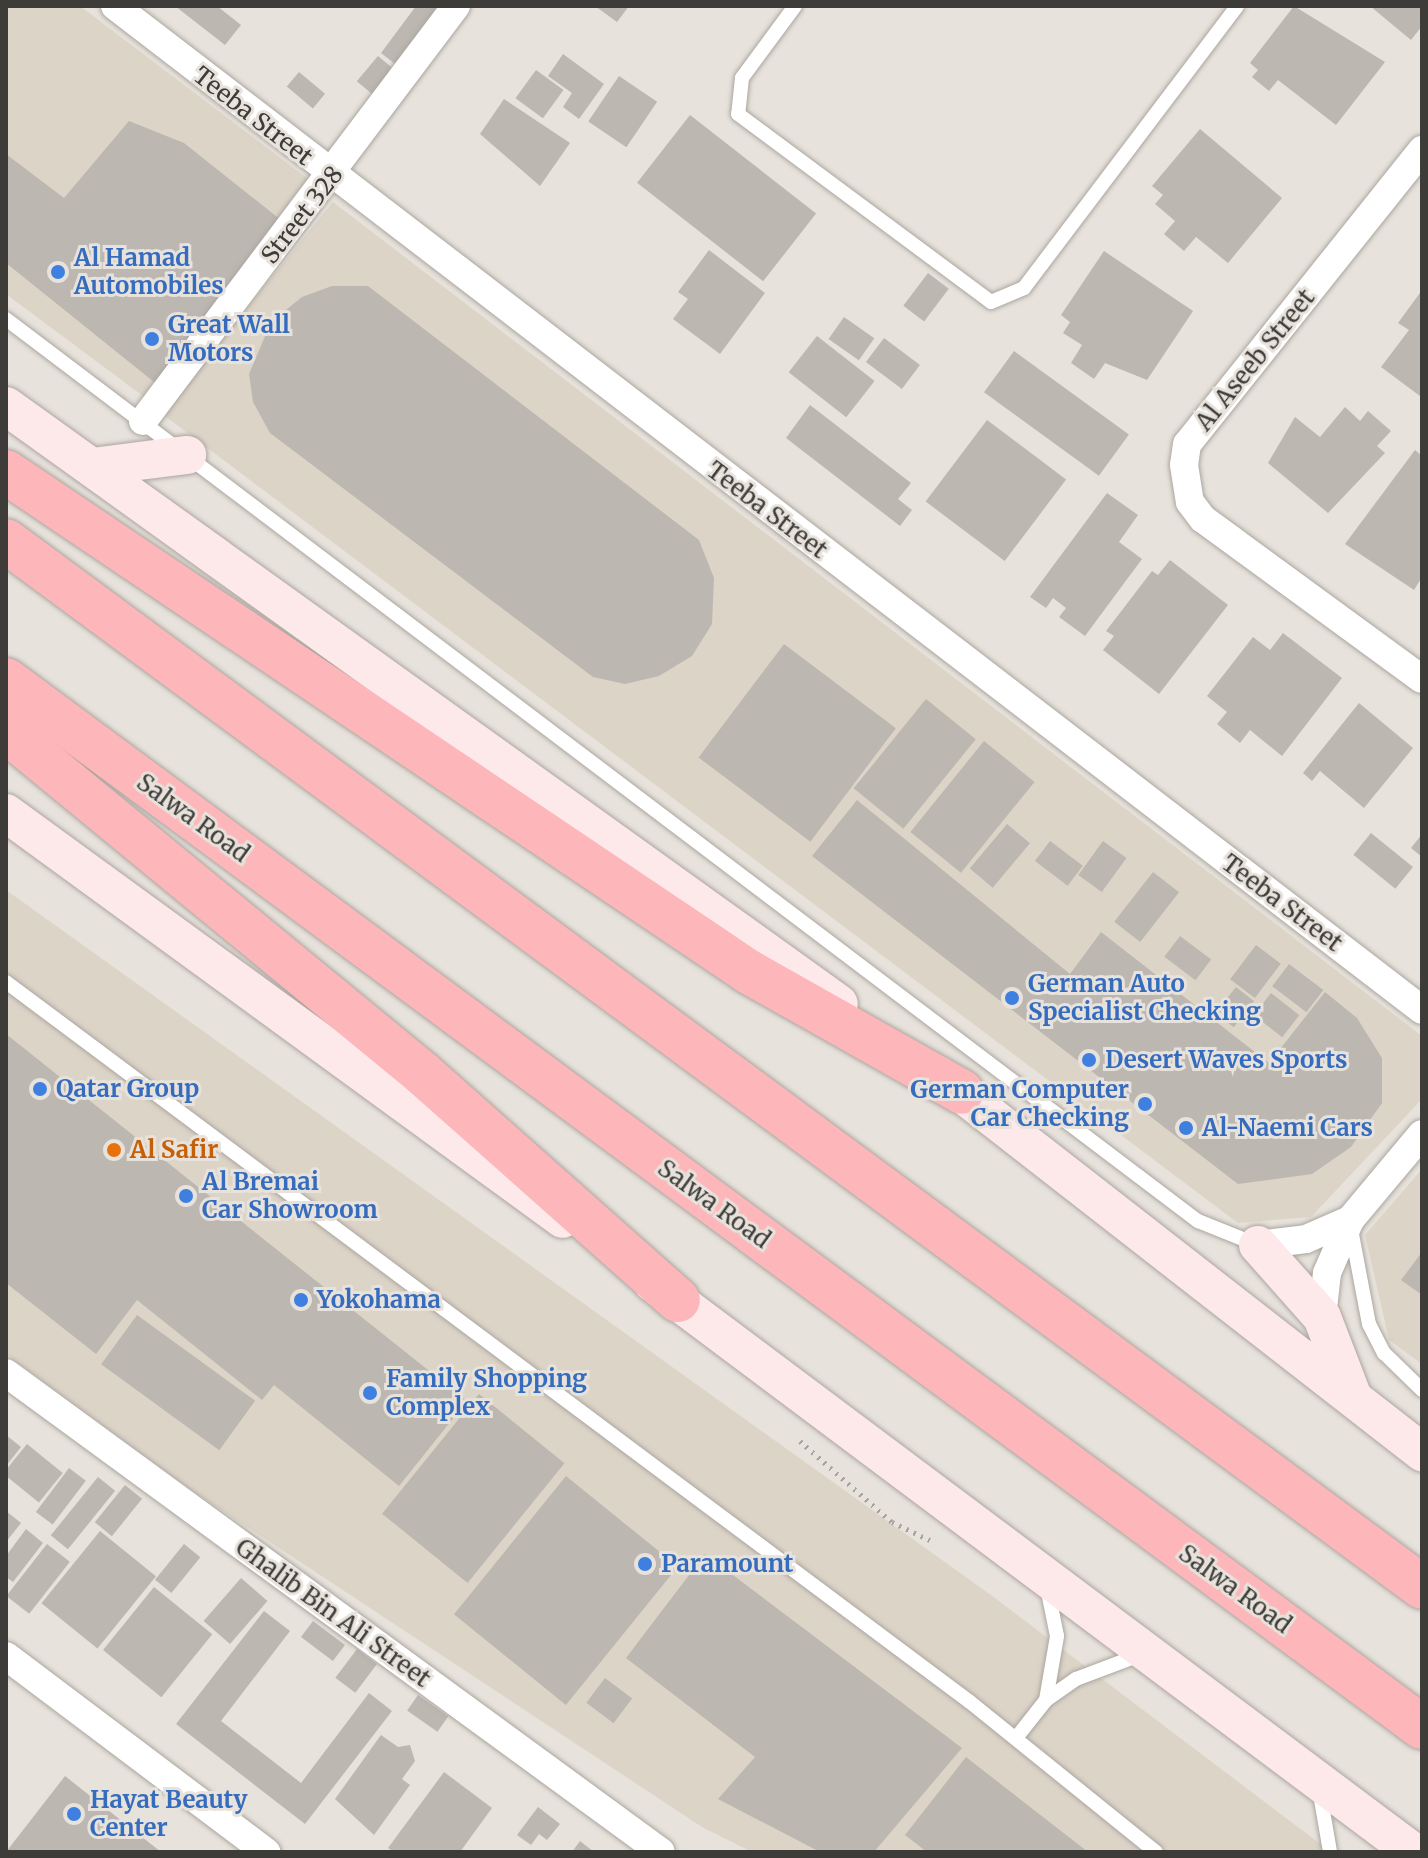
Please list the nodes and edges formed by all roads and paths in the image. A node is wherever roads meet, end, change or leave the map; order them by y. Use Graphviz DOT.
graph roads {
  1 [pos="115,6"];
  2 [pos="456,6"];
  3 [pos="795,6"];
  4 [pos="1237,6"];
  5 [pos="1422,150"];
  6 [pos="331,178"];
  7 [pos="6,319"];
  8 [pos="6,406"];
  9 [pos="143,421"];
  10 [pos="187,455"];
  11 [pos="92,467"];
  12 [pos="6,472"];
  13 [pos="6,541"];
  14 [pos="1422,679"];
  15 [pos="6,680"];
  16 [pos="6,731"];
  17 [pos="6,813"];
  18 [pos="6,982"];
  19 [pos="1422,1010"];
  20 [pos="962,1092"];
  21 [pos="1422,1134"];
  22 [pos="1350,1220"];
  23 [pos="1258,1245"];
  24 [pos="678,1300"];
  25 [pos="1322,1317"];
  26 [pos="6,1373"];
  27 [pos="1422,1390"];
  28 [pos="1355,1401"];
  29 [pos="1422,1452"];
  30 [pos="1045,1578"];
  31 [pos="1422,1587"];
  32 [pos="1147,1652"];
  33 [pos="6,1656"];
  34 [pos="1046,1700"];
  35 [pos="1422,1727"];
  36 [pos="1016,1738"];
  37 [pos="1318,1779"];
  38 [pos="264,1852"];
  39 [pos="661,1852"];
  40 [pos="1156,1852"];
  41 [pos="1330,1852"];
  42 [pos="1413,1852"];
  1 -- 6 [label="street, Teeba Street"];
  2 -- 6 [label="street, Street 328"];
  3 -- 4 [label="lane"];
  5 -- 14 [label="street, Al Aseeb Street"];
  6 -- 9 [label="street, Street 328"];
  6 -- 19 [label="street, Teeba Street"];
  7 -- 9 [label="lane"];
  8 -- 11 [label="main road"];
  9 -- 10 [label="lane"];
  10 -- 11 [label="main road"];
  10 -- 23 [label="lane"];
  11 -- 20 [label="main road"];
  12 -- 20 [label="highway"];
  13 -- 31 [label="highway"];
  15 -- 35 [label="highway, Salwa Road"];
  16 -- 24 [label="highway"];
  17 -- 24 [label="main road"];
  18 -- 36 [label="lane"];
  20 -- 28 [label="main road"];
  21 -- 22 [label="street"];
  22 -- 23 [label="street"];
  22 -- 25 [label="street"];
  22 -- 27 [label="lane"];
  23 -- 25 [label="main road"];
  24 -- 30 [label="main road"];
  25 -- 28 [label="main road"];
  26 -- 39 [label="street, Ghalib Bin Ali Street"];
  28 -- 29 [label="main road"];
  30 -- 32 [label="main road"];
  30 -- 34 [label="lane"];
  32 -- 34 [label="lane"];
  32 -- 37 [label="main road"];
  33 -- 38 [label="street"];
  34 -- 36 [label="lane"];
  36 -- 40 [label="lane"];
  37 -- 41 [label="lane"];
  37 -- 42 [label="main road"];
}
